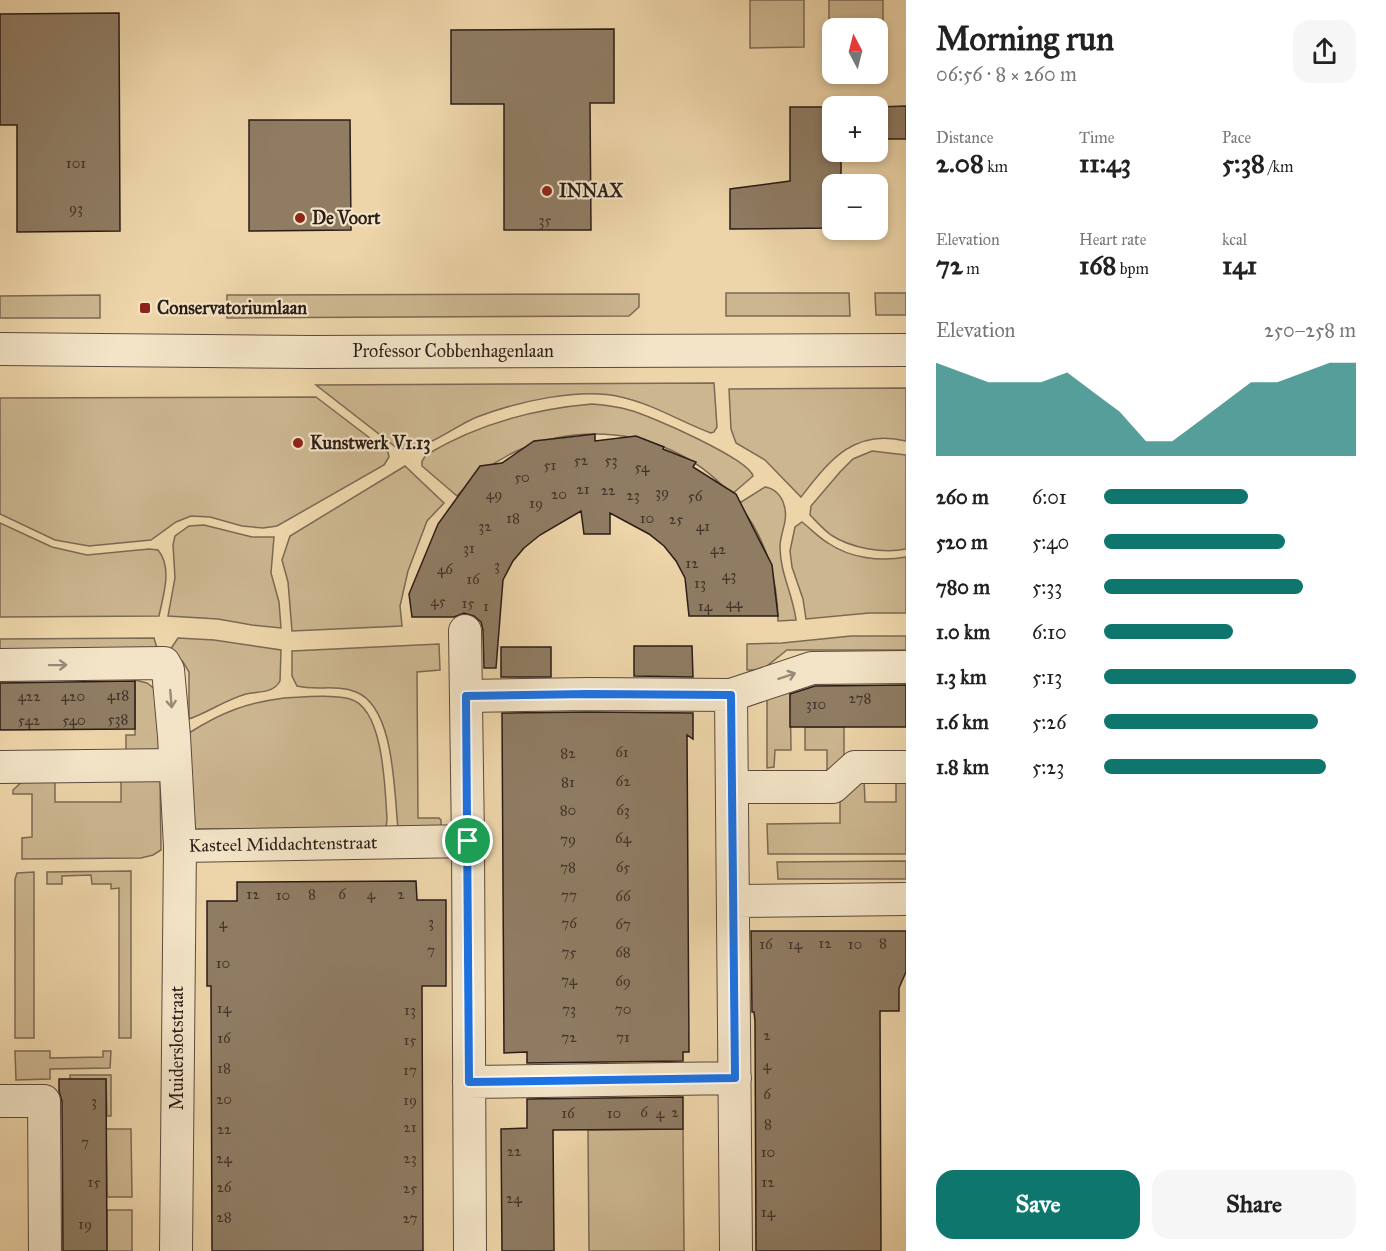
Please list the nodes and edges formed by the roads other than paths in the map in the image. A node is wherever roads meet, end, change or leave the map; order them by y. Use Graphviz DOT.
graph roads {
  1 [pos="0,349"];
  2 [pos="906,350"];
  3 [pos="465,631"];
  4 [pos="0,665"];
  5 [pos="906,667"];
  6 [pos="731,695"];
  7 [pos="466,696"];
  8 [pos="175,750"];
  9 [pos="0,767"];
  10 [pos="906,767"];
  11 [pos="733,787"];
  12 [pos="468,841"];
  13 [pos="180,846"];
  14 [pos="906,899"];
  15 [pos="733,901"];
  16 [pos="735,1078"];
  17 [pos="469,1082"];
  18 [pos="0,1101"];
  19 [pos="45,1251"];
  20 [pos="176,1251"];
  21 [pos="470,1251"];
  22 [pos="736,1251"];
  1 -- 2 [label="street, Professor Cobbenhagenlaan"];
  3 -- 7 [label="street"];
  4 -- 8 [label="street, one-way"];
  6 -- 5 [label="street, one-way"];
  6 -- 7 [label="street"];
  6 -- 11 [label="street"];
  7 -- 12 [label="street"];
  8 -- 9 [label="street"];
  8 -- 13 [label="street, Kasteel Middachtenstraat"];
  10 -- 11 [label="street"];
  11 -- 15 [label="street"];
  12 -- 13 [label="street, Kasteel Middachtenstraat"];
  12 -- 17 [label="street"];
  13 -- 20 [label="street, Muiderslotstraat"];
  14 -- 15 [label="street"];
  15 -- 16 [label="street"];
  16 -- 17 [label="street"];
  16 -- 22 [label="street"];
  17 -- 21 [label="street"];
  18 -- 19 [label="street"];
}
